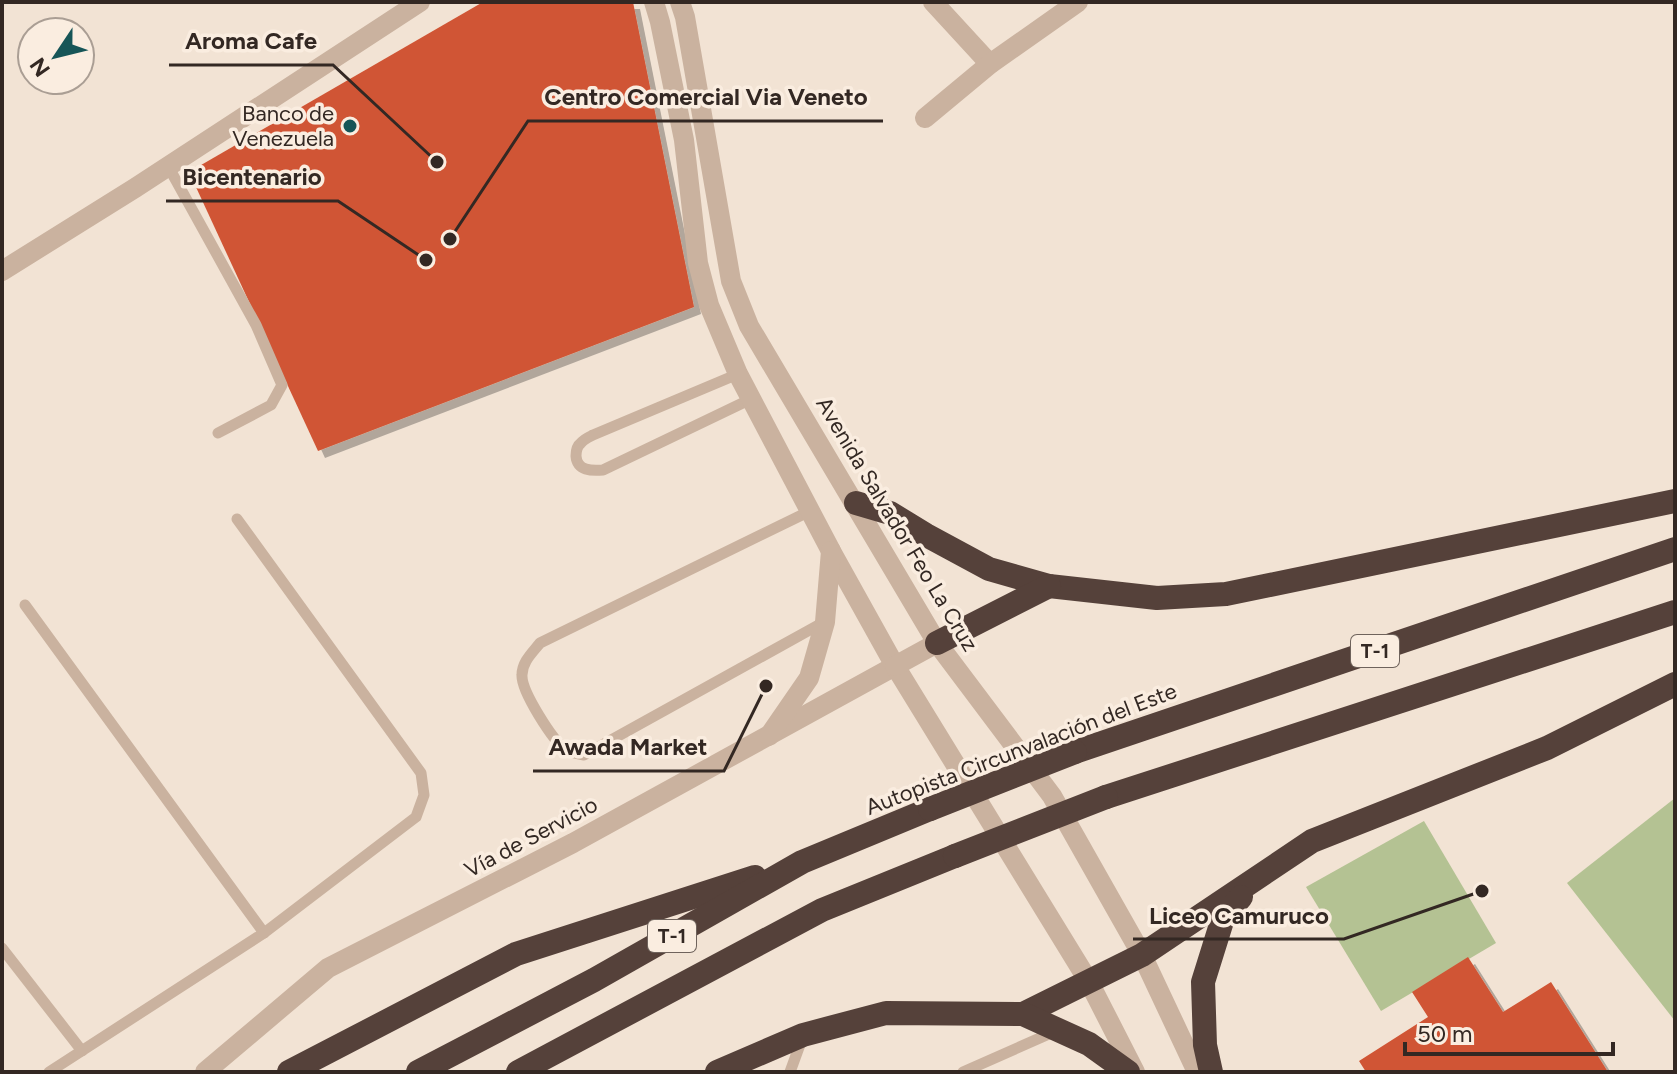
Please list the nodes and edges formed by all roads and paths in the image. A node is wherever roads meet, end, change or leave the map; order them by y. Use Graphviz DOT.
graph roads {
  1 [pos="420,2"];
  2 [pos="654,2"];
  3 [pos="680,2"];
  4 [pos="933,2"];
  5 [pos="1078,2"];
  6 [pos="990,64"];
  7 [pos="925,118"];
  8 [pos="168,166"];
  9 [pos="2,271"];
  10 [pos="738,374"];
  11 [pos="751,399"];
  12 [pos="218,433"];
  13 [pos="1675,501"];
  14 [pos="856,503"];
  15 [pos="810,511"];
  16 [pos="237,519"];
  17 [pos="1675,549"];
  18 [pos="831,551"];
  19 [pos="1049,586"];
  20 [pos="25,605"];
  21 [pos="1675,612"];
  22 [pos="825,622"];
  23 [pos="937,643"];
  24 [pos="895,666"];
  25 [pos="1675,684"];
  26 [pos="769,736"];
  27 [pos="802,862"];
  28 [pos="1256,878"];
  29 [pos="264,933"];
  30 [pos="2,948"];
  31 [pos="1142,955"];
  32 [pos="1089,982"];
  33 [pos="1023,1014"];
  34 [pos="1058,1030"];
  35 [pos="803,1035"];
  36 [pos="82,1051"];
  37 [pos="49,1072"];
  38 [pos="205,1072"];
  39 [pos="289,1072"];
  40 [pos="418,1072"];
  41 [pos="518,1072"];
  42 [pos="717,1072"];
  43 [pos="790,1072"];
  44 [pos="963,1072"];
  45 [pos="1128,1072"];
  46 [pos="1135,1072"];
  47 [pos="1197,1072"];
  48 [pos="1211,1072"];
  1 -- 8 [label="street"];
  2 -- 10 [label="street"];
  3 -- 14 [label="street, Avenida Salvador Feo La Cruz"];
  4 -- 6 [label="street"];
  5 -- 6 [label="street"];
  6 -- 7 [label="street"];
  8 -- 9 [label="street"];
  8 -- 12 [label="lane"];
  10 -- 11 [label="street"];
  10 -- 11 [label="lane"];
  11 -- 15 [label="street"];
  13 -- 19 [label="highway"];
  14 -- 19 [label="highway"];
  14 -- 23 [label="street, Avenida Salvador Feo La Cruz"];
  15 -- 18 [label="street"];
  15 -- 22 [label="lane"];
  16 -- 29 [label="lane"];
  17 -- 27 [label="highway, Autopista Circunvalación del Este / T-1, bridge"];
  18 -- 22 [label="street"];
  18 -- 24 [label="street"];
  19 -- 23 [label="highway"];
  20 -- 29 [label="lane"];
  21 -- 41 [label="highway, T-1, bridge"];
  22 -- 26 [label="street"];
  23 -- 24 [label="street, Vía de Servicio"];
  23 -- 31 [label="street, Avenida Salvador Feo La Cruz"];
  24 -- 26 [label="street, Vía de Servicio"];
  24 -- 32 [label="street"];
  25 -- 28 [label="highway"];
  26 -- 38 [label="street, Vía de Servicio"];
  27 -- 39 [label="highway"];
  27 -- 40 [label="highway, Autopista Circunvalación del Este / T-1"];
  28 -- 31 [label="highway"];
  28 -- 48 [label="highway"];
  29 -- 36 [label="lane"];
  30 -- 36 [label="lane"];
  31 -- 32 [label="highway"];
  31 -- 47 [label="street, Avenida Salvador Feo La Cruz"];
  32 -- 33 [label="highway"];
  32 -- 46 [label="street"];
  33 -- 34 [label="highway"];
  33 -- 35 [label="highway"];
  34 -- 44 [label="lane"];
  34 -- 45 [label="highway"];
  35 -- 42 [label="highway"];
  35 -- 43 [label="lane"];
  36 -- 37 [label="lane"];
}
